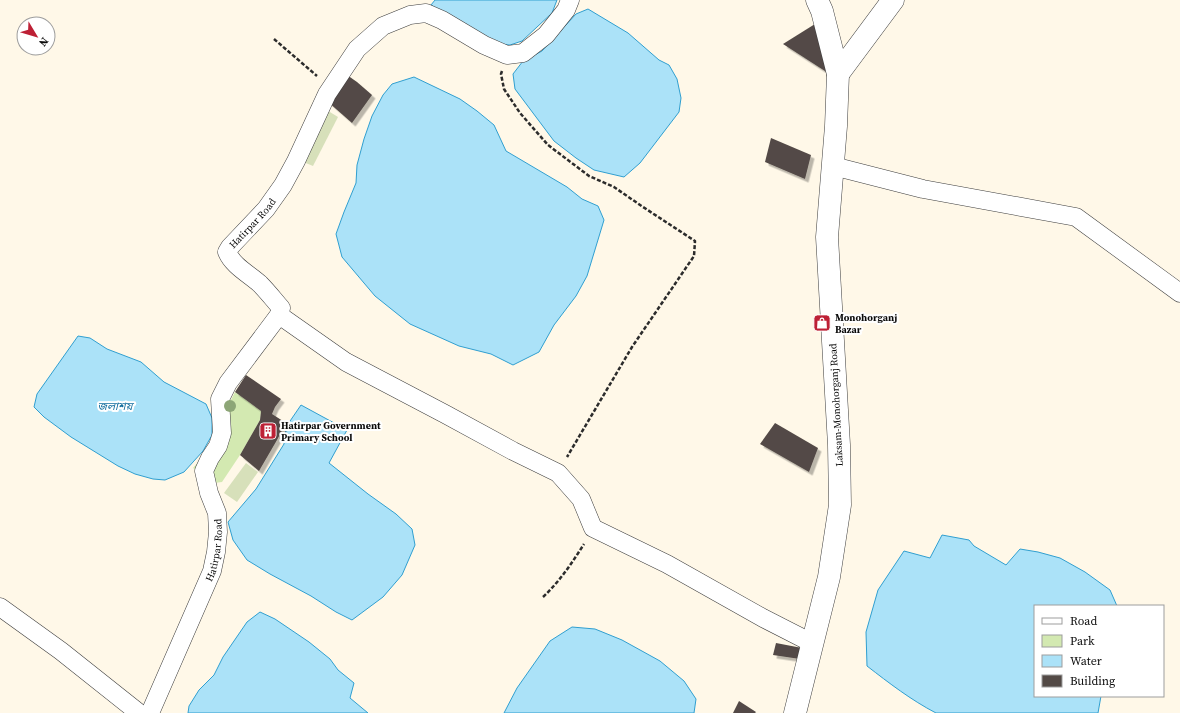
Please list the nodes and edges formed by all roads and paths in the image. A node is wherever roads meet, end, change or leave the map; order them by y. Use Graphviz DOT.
graph roads {
  1 [pos="570,0"];
  2 [pos="817,0"];
  3 [pos="893,0"];
  4 [pos="274,39"];
  5 [pos="507,55"];
  6 [pos="838,74"];
  7 [pos="331,88"];
  8 [pos="833,166"];
  9 [pos="1180,292"];
  10 [pos="279,315"];
  11 [pos="558,473"];
  12 [pos="593,528"];
  13 [pos="543,597"];
  14 [pos="0,607"];
  15 [pos="812,644"];
  16 [pos="149,712"];
  17 [pos="795,713"];
  1 -- 5 [label="street"];
  2 -- 6 [label="street, Laksam-Monohorganj Road"];
  3 -- 6 [label="street"];
  4 -- 7 [label="path"];
  5 -- 7 [label="street, Hatirpar Road"];
  5 -- 11 [label="path"];
  6 -- 8 [label="street, Laksam-Monohorganj Road"];
  7 -- 10 [label="street, Hatirpar Road"];
  8 -- 9 [label="street"];
  8 -- 15 [label="street, Laksam-Monohorganj Road"];
  10 -- 11 [label="street"];
  10 -- 16 [label="street, Hatirpar Road"];
  11 -- 12 [label="street"];
  12 -- 13 [label="path"];
  12 -- 15 [label="street"];
  14 -- 16 [label="street"];
  15 -- 17 [label="street, Laksam-Monohorganj Road"];
}
